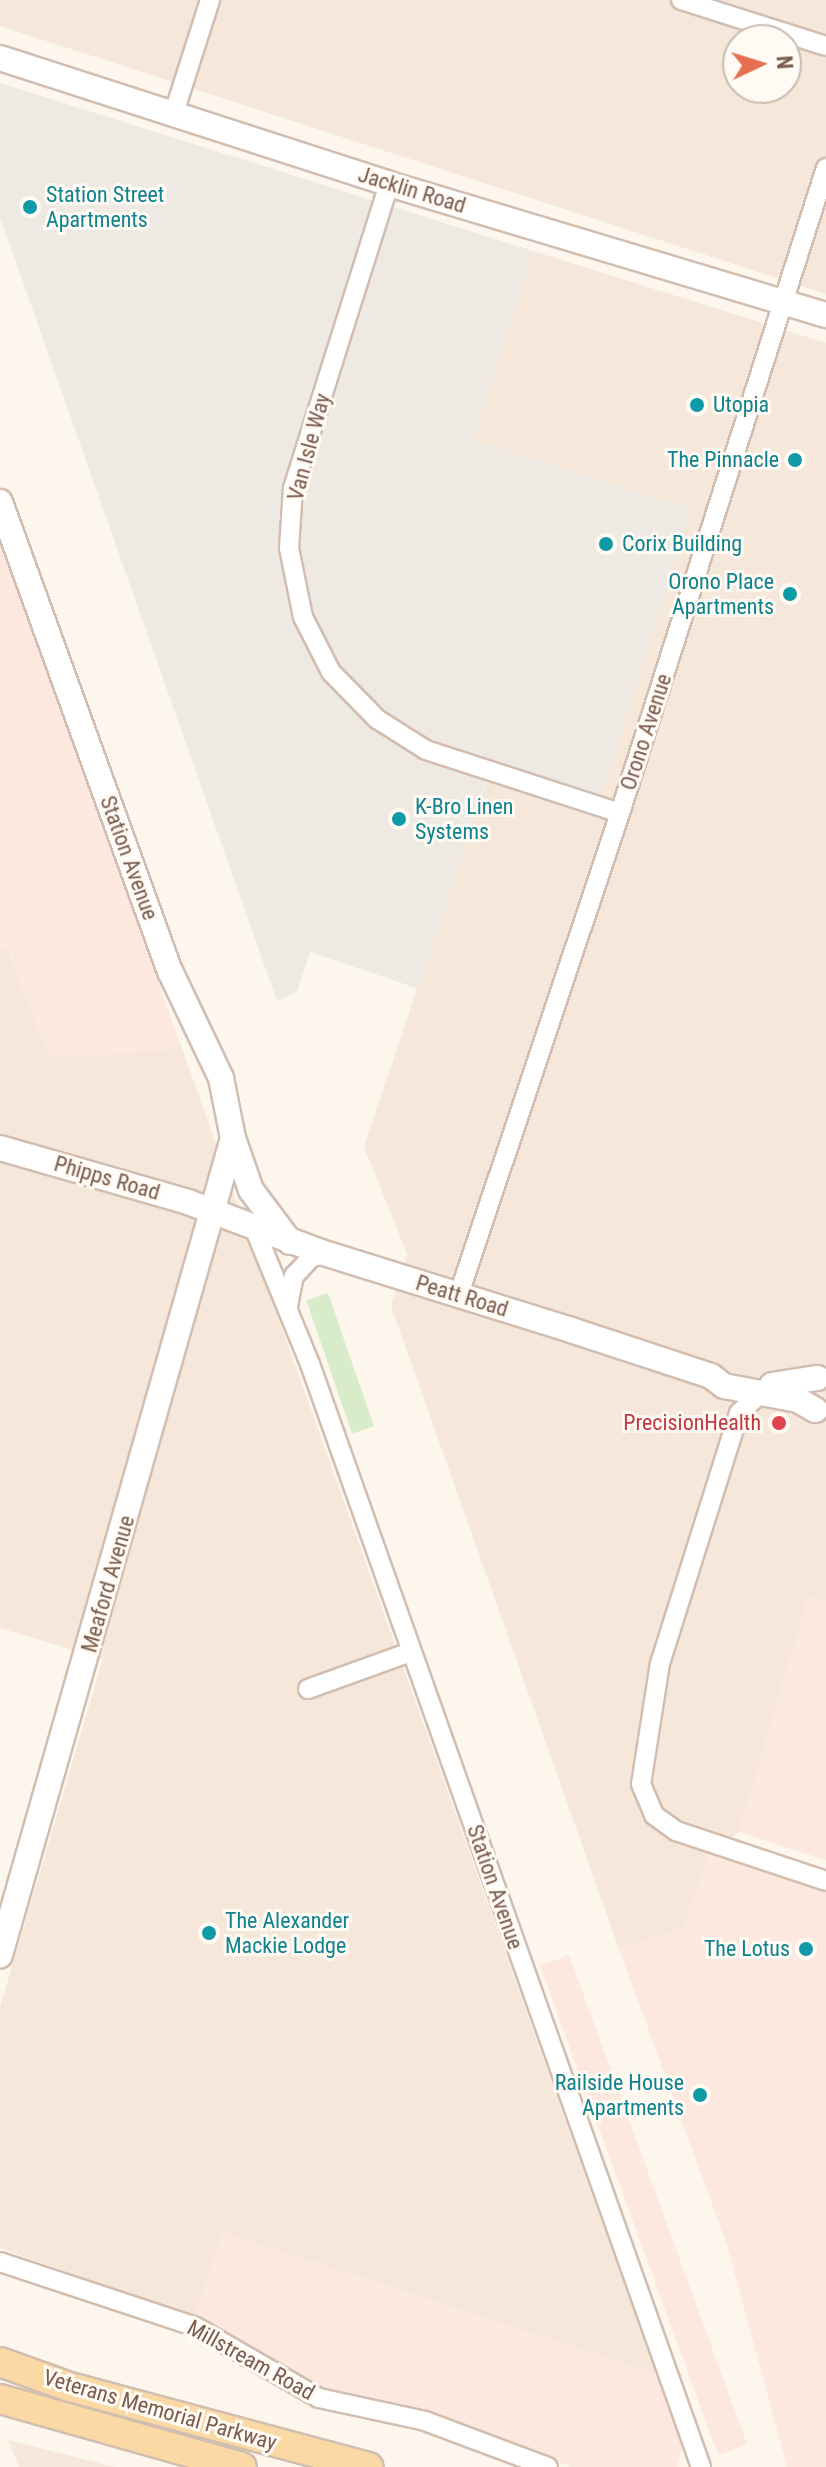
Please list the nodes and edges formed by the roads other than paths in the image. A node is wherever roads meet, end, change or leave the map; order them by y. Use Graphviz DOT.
graph roads {
  1 [pos="210,0"];
  2 [pos="681,0"];
  3 [pos="826,46"];
  4 [pos="0,58"];
  5 [pos="173,116"];
  6 [pos="826,168"];
  7 [pos="389,184"];
  8 [pos="783,300"];
  9 [pos="826,315"];
  10 [pos="0,502"];
  11 [pos="620,813"];
  12 [pos="233,1138"];
  13 [pos="0,1148"];
  14 [pos="213,1213"];
  15 [pos="255,1230"];
  16 [pos="290,1242"];
  17 [pos="326,1254"];
  18 [pos="459,1294"];
  19 [pos="288,1306"];
  20 [pos="824,1371"];
  21 [pos="720,1382"];
  22 [pos="760,1394"];
  23 [pos="739,1413"];
  24 [pos="820,1416"];
  25 [pos="411,1652"];
  26 [pos="308,1689"];
  27 [pos="826,1881"];
  28 [pos="0,1955"];
  29 [pos="0,2262"];
  30 [pos="0,2362"];
  31 [pos="0,2399"];
  32 [pos="699,2465"];
  33 [pos="242,2467"];
  34 [pos="368,2467"];
  35 [pos="548,2467"];
  1 -- 5 [label="street"];
  2 -- 3 [label="street"];
  4 -- 5 [label="street, Jacklin Road"];
  5 -- 7 [label="street, Jacklin Road"];
  6 -- 8 [label="street, Orono Avenue"];
  7 -- 8 [label="street, Jacklin Road"];
  7 -- 11 [label="street, Van Isle Way"];
  8 -- 9 [label="street, Jacklin Road"];
  8 -- 11 [label="street, Orono Avenue"];
  10 -- 12 [label="street, Station Avenue"];
  11 -- 18 [label="street, Orono Avenue"];
  12 -- 14 [label="street, Station Avenue"];
  12 -- 16 [label="street"];
  13 -- 14 [label="street, Phipps Road"];
  14 -- 15 [label="street, Peatt Road"];
  14 -- 28 [label="street, Meaford Avenue"];
  15 -- 16 [label="street, Peatt Road"];
  15 -- 19 [label="street, Station Avenue"];
  16 -- 17 [label="street, Peatt Road"];
  17 -- 18 [label="street, Peatt Road"];
  17 -- 19 [label="street"];
  18 -- 21 [label="street, Peatt Road"];
  19 -- 25 [label="street, Station Avenue"];
  20 -- 21 [label="street, Peatt Road"];
  20 -- 24 [label="street, Peatt Road"];
  21 -- 22 [label="street, Peatt Road"];
  21 -- 23 [label="street"];
  22 -- 23 [label="street"];
  22 -- 24 [label="street, Peatt Road"];
  23 -- 27 [label="street"];
  25 -- 26 [label="street"];
  25 -- 32 [label="street, Station Avenue"];
  29 -- 35 [label="street, Millstream Road"];
  30 -- 34 [label="main road, Veterans Memorial Parkway"];
  31 -- 33 [label="main road, Veterans Memorial Parkway"];
}
